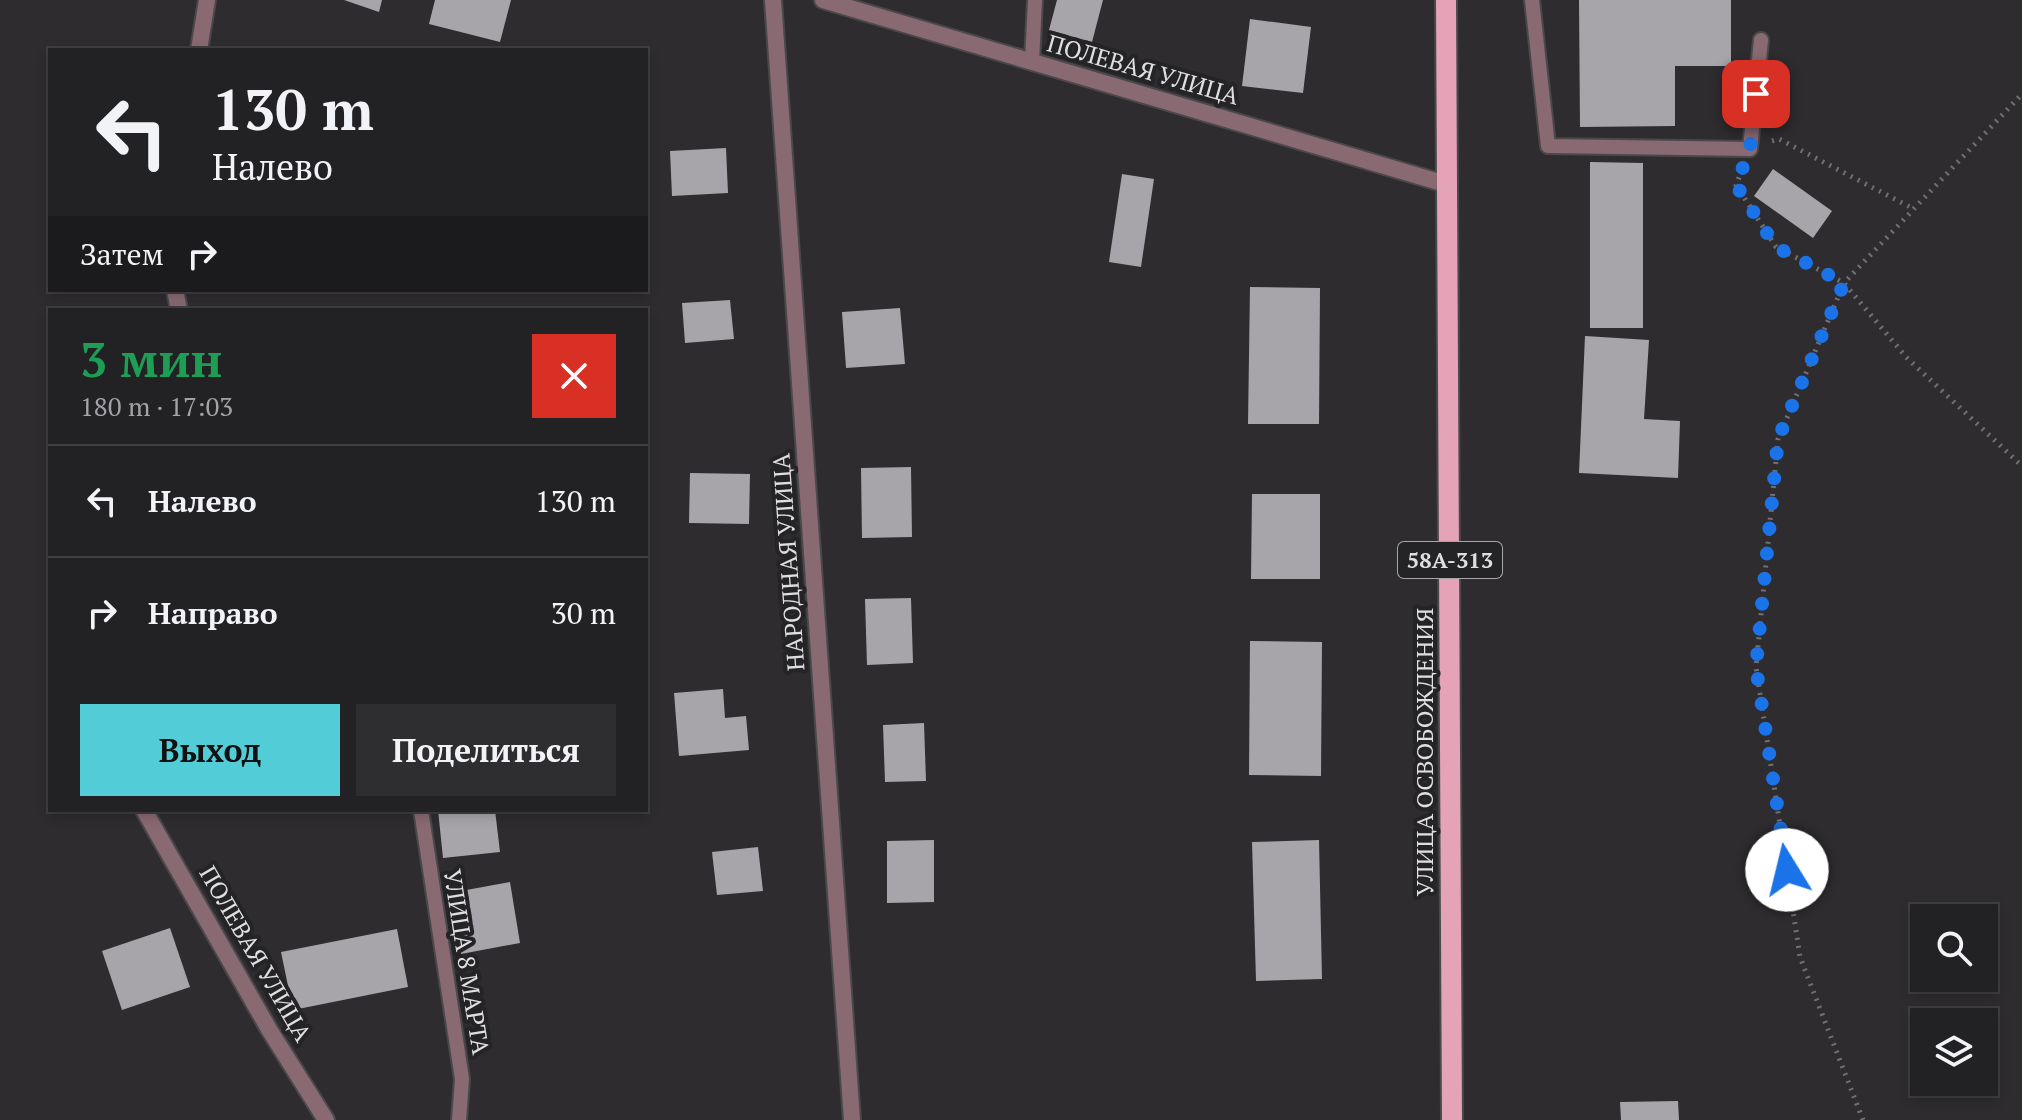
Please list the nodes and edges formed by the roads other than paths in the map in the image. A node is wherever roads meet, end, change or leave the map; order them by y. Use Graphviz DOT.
graph roads {
  1 [pos="207,0"];
  2 [pos="773,0"];
  3 [pos="823,0"];
  4 [pos="1035,0"];
  5 [pos="1446,0"];
  6 [pos="1532,0"];
  7 [pos="1761,40"];
  8 [pos="199,48"];
  9 [pos="1032,62"];
  10 [pos="1449,185"];
  11 [pos="145,812"];
  12 [pos="421,812"];
  13 [pos="326,1120"];
  14 [pos="459,1120"];
  15 [pos="852,1120"];
  16 [pos="1452,1120"];
  1 -- 8 [label="street"];
  2 -- 15 [label="street, НАРОДНАЯ УЛИЦА"];
  3 -- 9 [label="street, ПОЛЕВАЯ УЛИЦА"];
  4 -- 9 [label="lane"];
  5 -- 10 [label="main road, УЛИЦА ОСВОБОЖДЕНИЯ / 58А-313"];
  6 -- 7 [label="lane"];
  9 -- 10 [label="street, ПОЛЕВАЯ УЛИЦА"];
  10 -- 16 [label="main road, УЛИЦА ОСВОБОЖДЕНИЯ / 58А-313"];
  11 -- 13 [label="street, ПОЛЕВАЯ УЛИЦА"];
  12 -- 14 [label="lane, УЛИЦА 8 МАРТА"];
}
